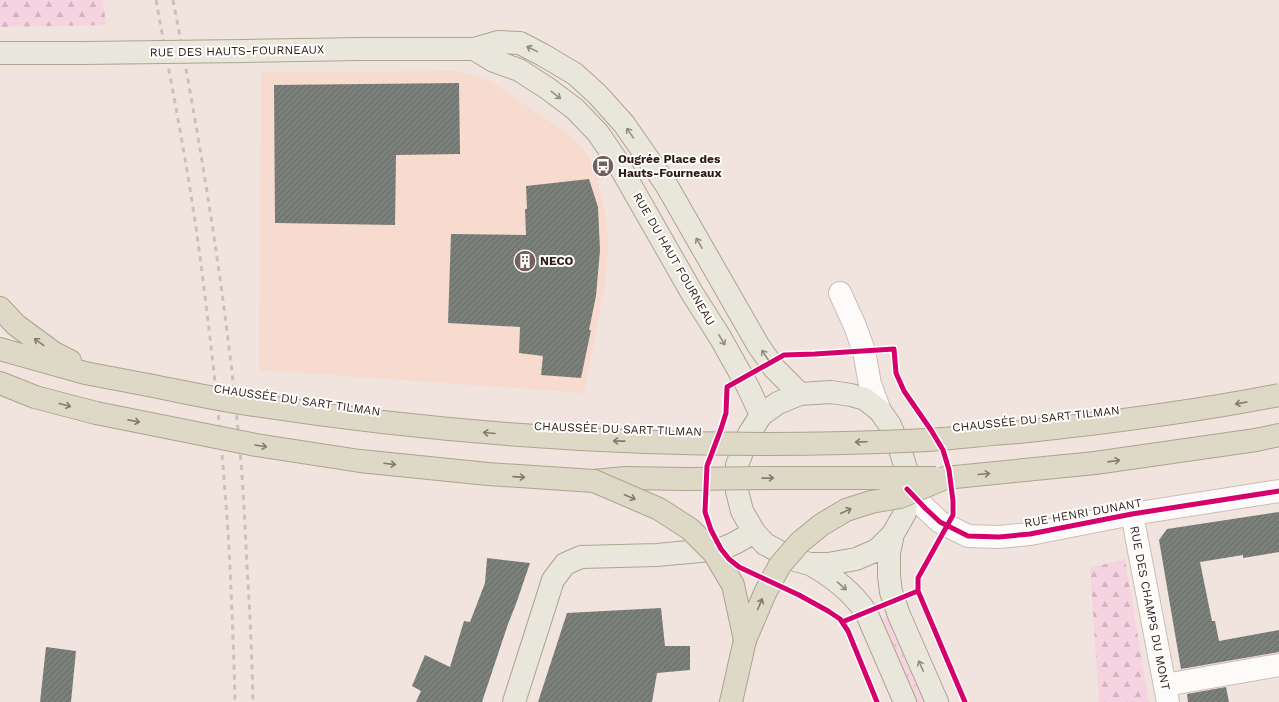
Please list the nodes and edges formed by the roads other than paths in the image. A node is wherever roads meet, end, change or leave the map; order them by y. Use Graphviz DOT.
graph roads {
  1 [pos="474,49"];
  2 [pos="0,53"];
  3 [pos="840,293"];
  4 [pos="0,308"];
  5 [pos="0,349"];
  6 [pos="97,376"];
  7 [pos="0,383"];
  8 [pos="800,394"];
  9 [pos="1279,395"];
  10 [pos="0,397"];
  11 [pos="35,397"];
  12 [pos="880,411"];
  13 [pos="761,415"];
  14 [pos="1279,435"];
  15 [pos="945,478"];
  16 [pos="594,481"];
  17 [pos="907,489"];
  18 [pos="1279,491"];
  19 [pos="1132,514"];
  20 [pos="754,532"];
  21 [pos="893,534"];
  22 [pos="810,564"];
  23 [pos="745,640"];
  24 [pos="1279,665"];
  25 [pos="1166,694"];
  26 [pos="514,702"];
  27 [pos="731,702"];
  28 [pos="905,702"];
  29 [pos="937,702"];
  1 -- 2 [label="main road, RUE DES HAUTS-FOURNEAUX, bridge"];
  8 -- 1 [label="main road, one-way"];
  1 -- 13 [label="main road, RUE DU HAUT FOURNEAU, one-way"];
  3 -- 12 [label="street"];
  6 -- 4 [label="highway, one-way"];
  5 -- 6 [label="highway, CHAUSSÉE DU SART TILMAN"];
  9 -- 6 [label="highway, CHAUSSÉE DU SART TILMAN, one-way, bridge"];
  7 -- 11 [label="highway"];
  8 -- 12 [label="main road"];
  8 -- 13 [label="main road"];
  10 -- 11 [label="highway"];
  11 -- 16 [label="highway, one-way, bridge"];
  12 -- 17 [label="main road"];
  13 -- 20 [label="main road"];
  15 -- 14 [label="highway, one-way"];
  16 -- 15 [label="highway, one-way, bridge"];
  23 -- 15 [label="highway, one-way, bridge"];
  16 -- 23 [label="highway, one-way, bridge"];
  17 -- 19 [label="street, RUE HENRI DUNANT"];
  17 -- 21 [label="main road"];
  18 -- 19 [label="street, RUE HENRI DUNANT"];
  19 -- 25 [label="street, RUE DES CHAMPS DU MONT"];
  20 -- 22 [label="main road"];
  20 -- 26 [label="main road"];
  21 -- 22 [label="main road"];
  29 -- 21 [label="main road, one-way"];
  22 -- 28 [label="main road, one-way"];
  23 -- 27 [label="highway"];
  24 -- 25 [label="street"];
}
